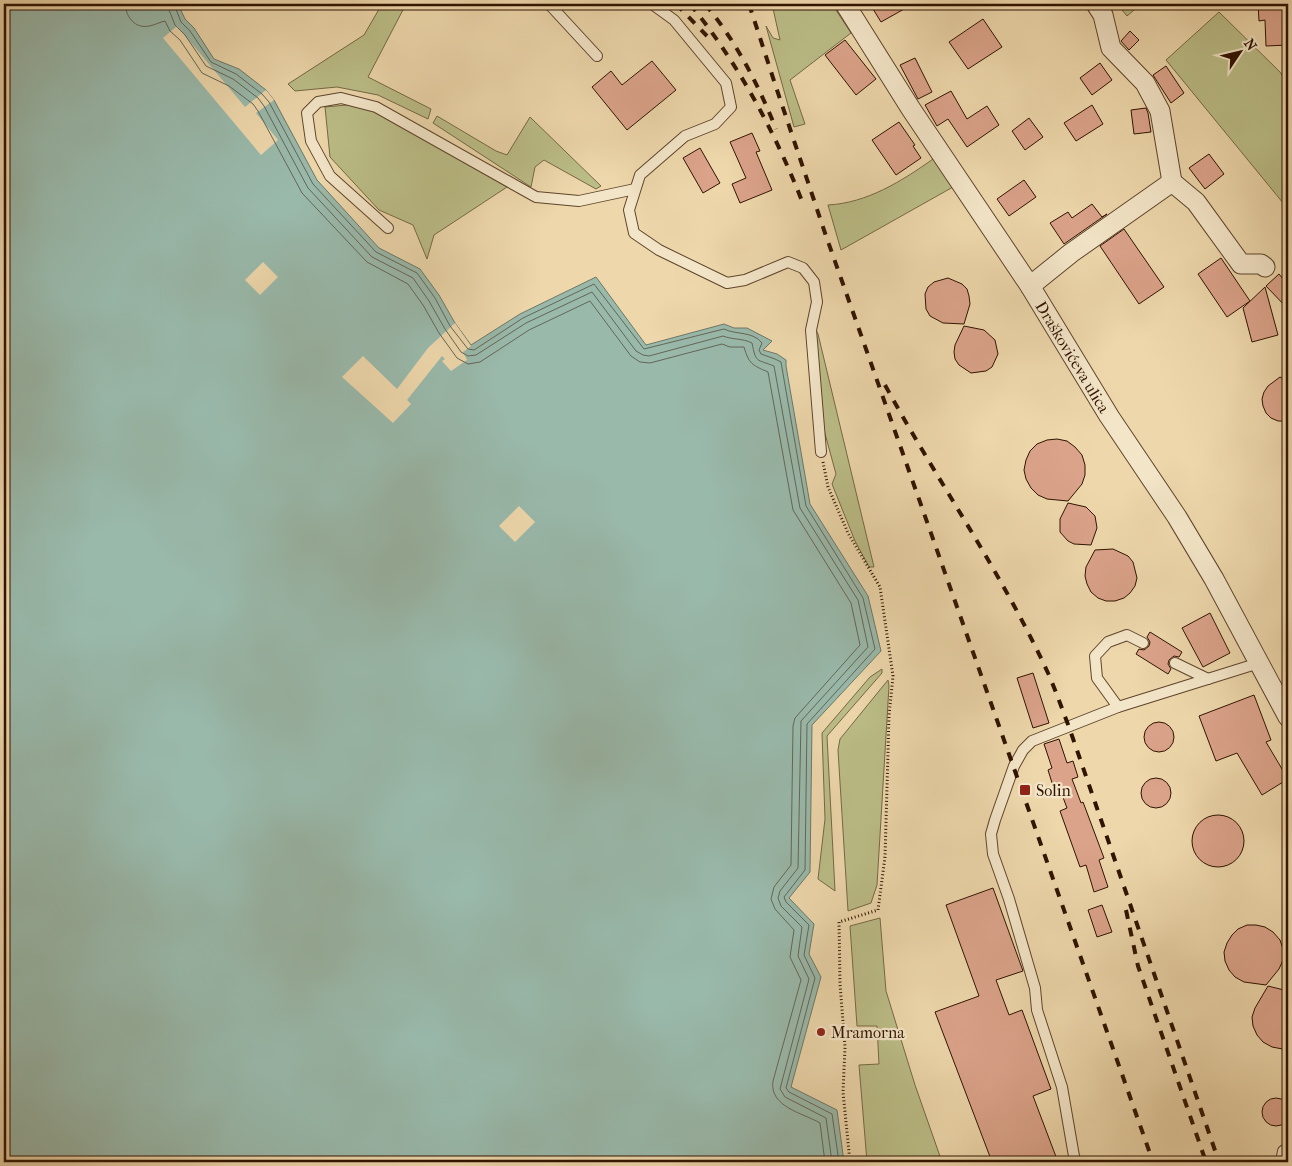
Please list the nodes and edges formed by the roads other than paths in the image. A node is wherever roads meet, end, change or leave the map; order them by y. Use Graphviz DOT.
graph roads {
  1 [pos="549,4"];
  2 [pos="652,4"];
  3 [pos="845,4"];
  4 [pos="1096,4"];
  5 [pos="597,56"];
  6 [pos="1172,182"];
  7 [pos="635,189"];
  8 [pos="388,228"];
  9 [pos="1265,267"];
  10 [pos="1030,286"];
  11 [pos="820,452"];
  12 [pos="1143,643"];
  13 [pos="1175,663"];
  14 [pos="1259,663"];
  15 [pos="1208,679"];
  16 [pos="1118,707"];
  17 [pos="1288,717"];
  18 [pos="1288,1148"];
  19 [pos="1075,1162"];
  20 [pos="1281,1162"];
  1 -- 5 [label="lane"];
  2 -- 7 [label="lane"];
  3 -- 10 [label="street, Draškovićeva ulica"];
  4 -- 6 [label="street"];
  6 -- 9 [label="street"];
  6 -- 10 [label="street"];
  7 -- 8 [label="lane"];
  7 -- 11 [label="lane"];
  10 -- 14 [label="street, Draškovićeva ulica"];
  12 -- 16 [label="lane"];
  13 -- 15 [label="lane"];
  14 -- 15 [label="lane"];
  14 -- 17 [label="street, Draškovićeva ulica"];
  15 -- 16 [label="lane"];
  16 -- 19 [label="lane"];
  18 -- 20 [label="lane"];
}
